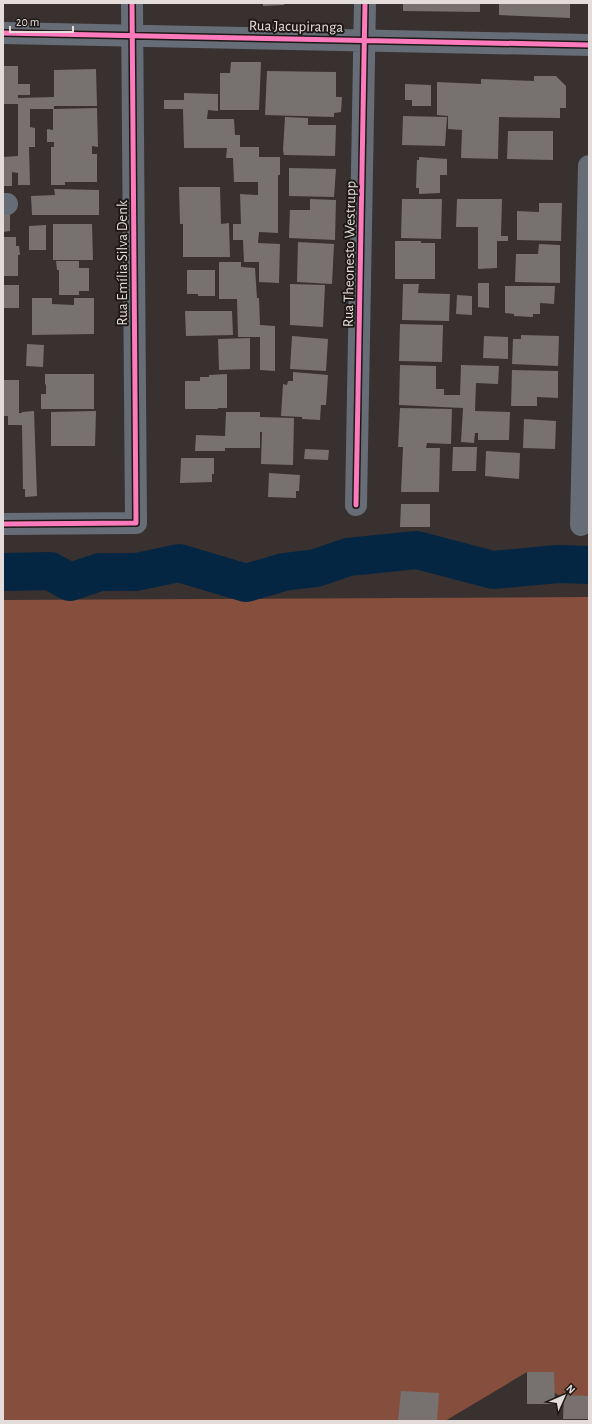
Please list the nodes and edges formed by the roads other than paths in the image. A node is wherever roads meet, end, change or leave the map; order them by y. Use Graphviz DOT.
graph roads {
  1 [pos="132,3"];
  2 [pos="365,3"];
  3 [pos="3,33"];
  4 [pos="132,35"];
  5 [pos="364,40"];
  6 [pos="589,44"];
  7 [pos="589,166"];
  8 [pos="356,505"];
  9 [pos="3,524"];
  10 [pos="581,525"];
  1 -- 4 [label="street, Rua Emília Silva Denk"];
  2 -- 5 [label="street, Rua Theonesto Westrupp"];
  3 -- 4 [label="street, Rua Jacupiranga"];
  4 -- 5 [label="street, Rua Jacupiranga"];
  4 -- 9 [label="street, Rua Emília Silva Denk"];
  5 -- 6 [label="street, Rua Jacupiranga"];
  5 -- 8 [label="street, Rua Theonesto Westrupp"];
  7 -- 10 [label="street"];
}
